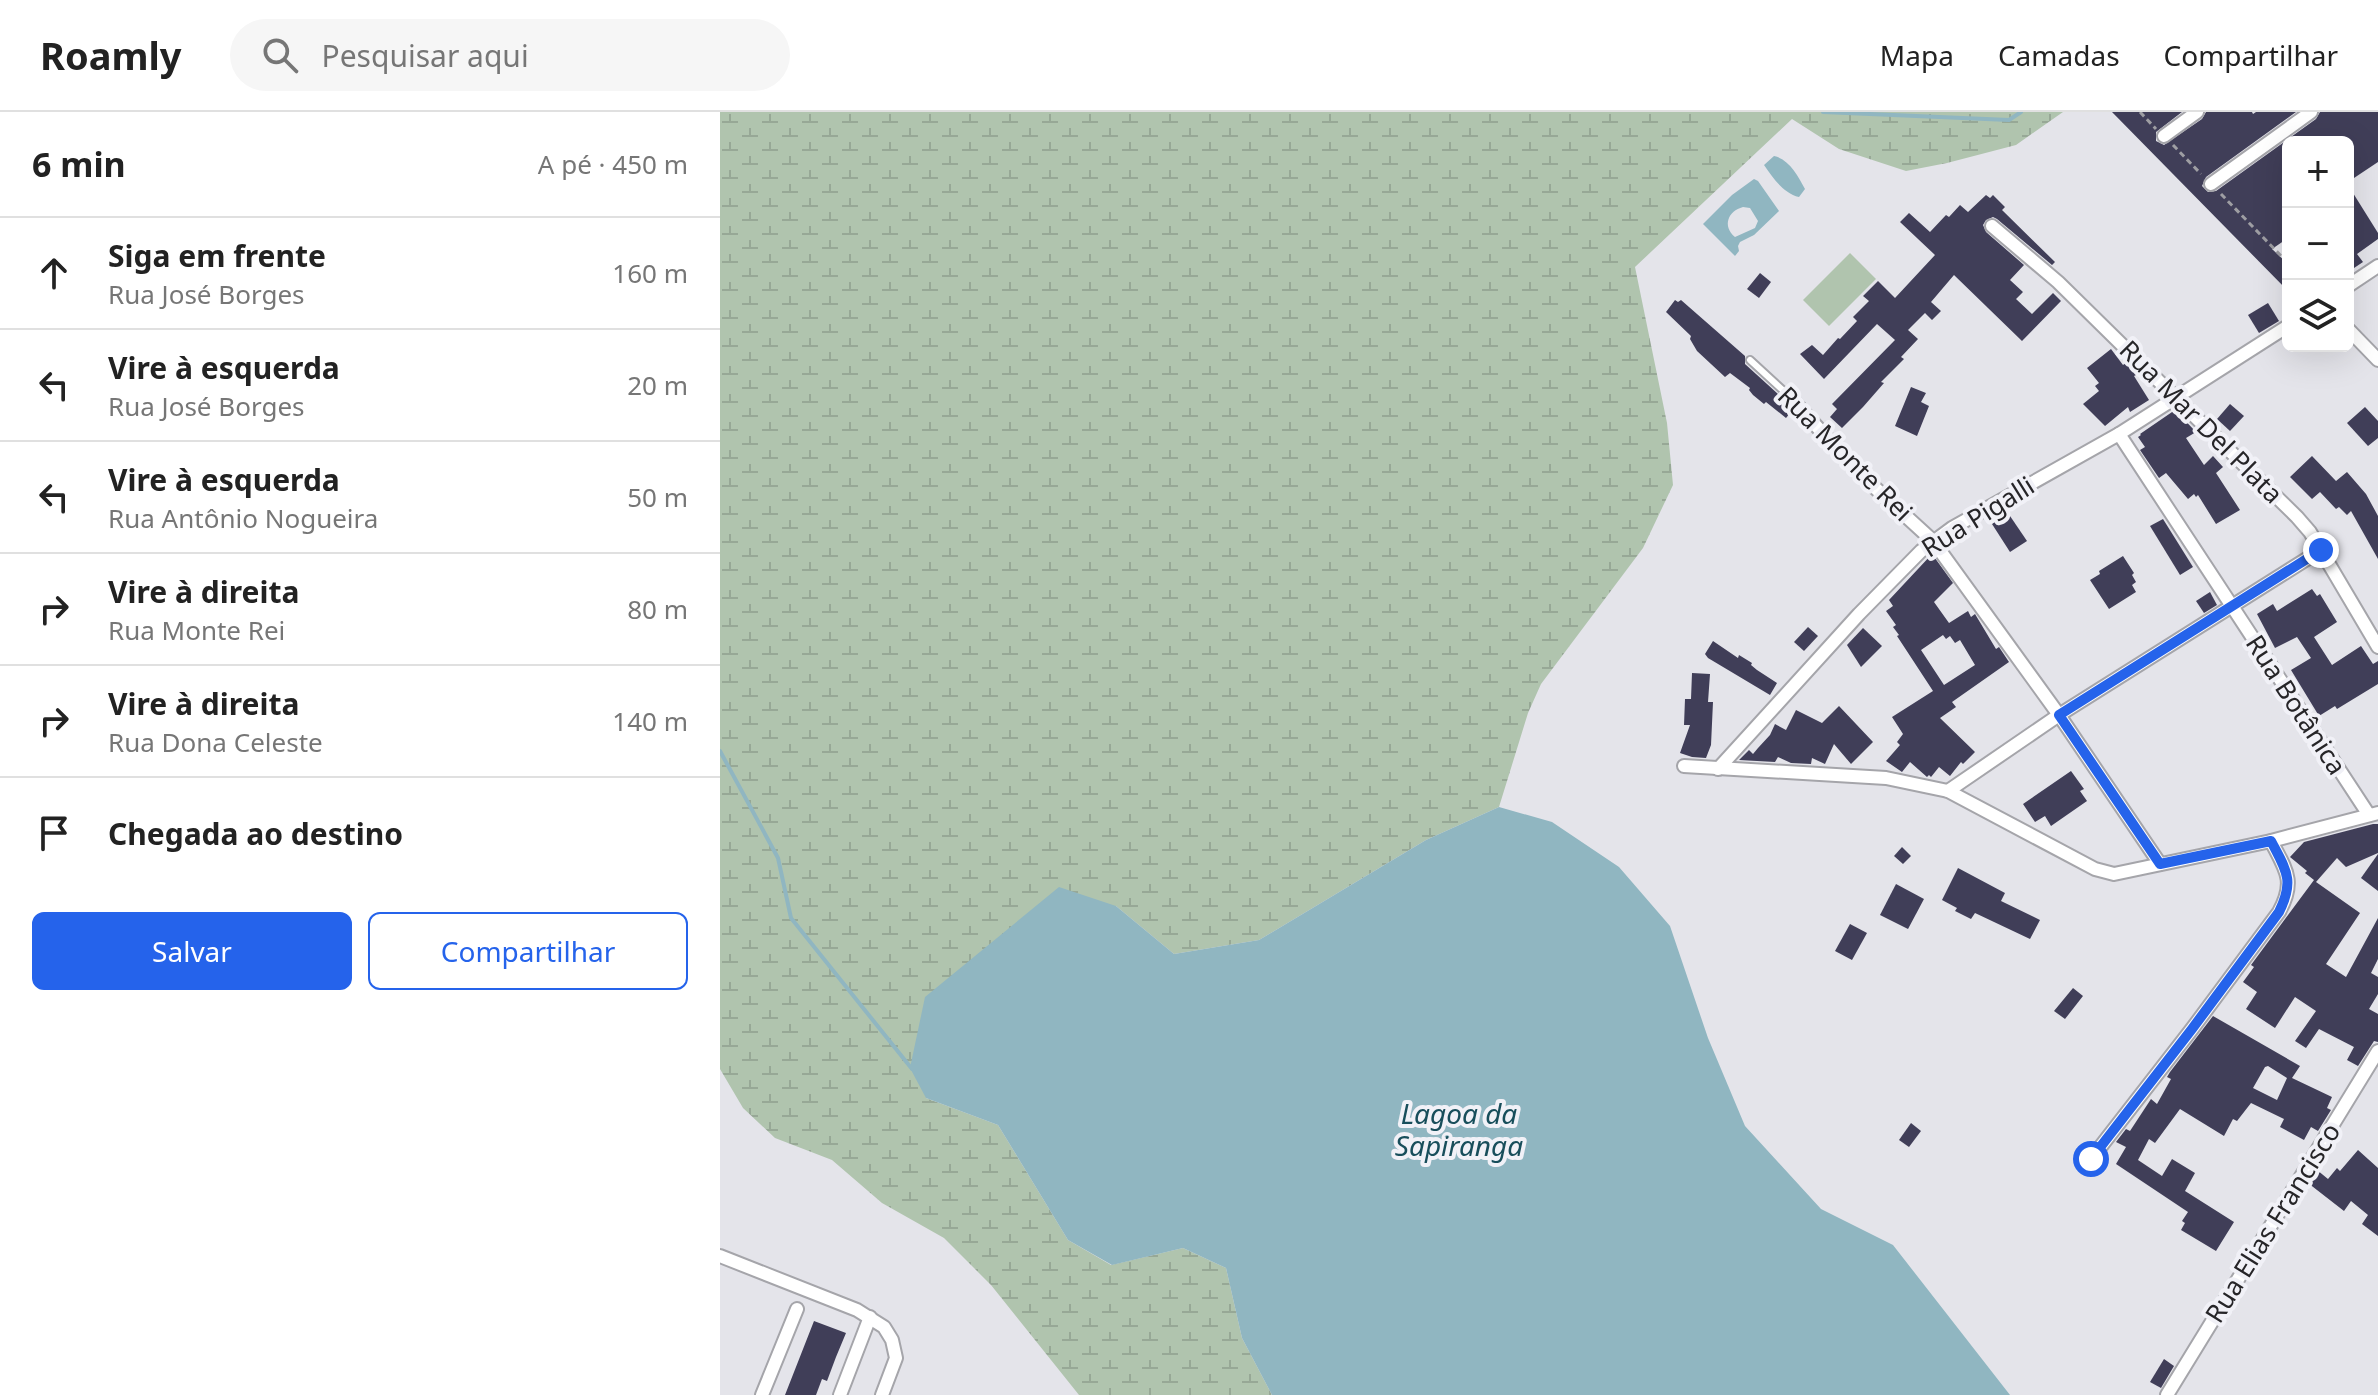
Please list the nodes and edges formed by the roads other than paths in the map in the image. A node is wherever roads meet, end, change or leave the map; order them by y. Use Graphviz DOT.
graph roads {
  1 [pos="2197,112"];
  2 [pos="2311,112"];
  3 [pos="2164,136"];
  4 [pos="2211,184"];
  5 [pos="1992,226"];
  6 [pos="2378,266"];
  7 [pos="2354,282"];
  8 [pos="2282,330"];
  9 [pos="2354,335"];
  10 [pos="1750,360"];
  11 [pos="2378,360"];
  12 [pos="1787,394"];
  13 [pos="2176,396"];
  14 [pos="2119,434"];
  15 [pos="1933,541"];
  16 [pos="2321,550"];
  17 [pos="2232,607"];
  18 [pos="2378,647"];
  19 [pos="2059,715"];
  20 [pos="1684,766"];
  21 [pos="1718,769"];
  22 [pos="1948,791"];
  23 [pos="2373,814"];
  24 [pos="2271,841"];
  25 [pos="2160,864"];
  26 [pos="2378,1051"];
  27 [pos="2091,1159"];
  28 [pos="720,1256"];
  29 [pos="797,1309"];
  30 [pos="870,1317"];
  31 [pos="762,1395"];
  32 [pos="840,1395"];
  33 [pos="882,1395"];
  34 [pos="2167,1395"];
  1 -- 3 [label="street"];
  2 -- 4 [label="street"];
  5 -- 13 [label="street, Rua Mar Del Plata"];
  6 -- 7 [label="street"];
  8 -- 13 [label="street, Rua Pigalli"];
  9 -- 11 [label="street"];
  10 -- 12 [label="lane, Rua Monte Rei"];
  12 -- 15 [label="street, Rua Monte Rei"];
  13 -- 14 [label="street, Rua Pigalli"];
  13 -- 16 [label="street, Rua Mar Del Plata"];
  14 -- 15 [label="street, Rua Pigalli"];
  14 -- 17 [label="street, Rua Botânica"];
  15 -- 19 [label="street, Rua Monte Rei"];
  15 -- 21 [label="street, Rua Pigalli"];
  16 -- 17 [label="street"];
  16 -- 18 [label="street, Rua Mar Del Plata"];
  17 -- 19 [label="street"];
  17 -- 23 [label="street, Rua Botânica"];
  19 -- 22 [label="street"];
  19 -- 25 [label="street, Rua Monte Rei"];
  20 -- 21 [label="street"];
  21 -- 22 [label="street"];
  22 -- 25 [label="street"];
  23 -- 24 [label="street"];
  24 -- 25 [label="street"];
  24 -- 27 [label="street"];
  26 -- 34 [label="street, Rua Elias Francisco"];
  28 -- 30 [label="street"];
  29 -- 31 [label="street"];
  30 -- 32 [label="street"];
  30 -- 33 [label="street"];
}
